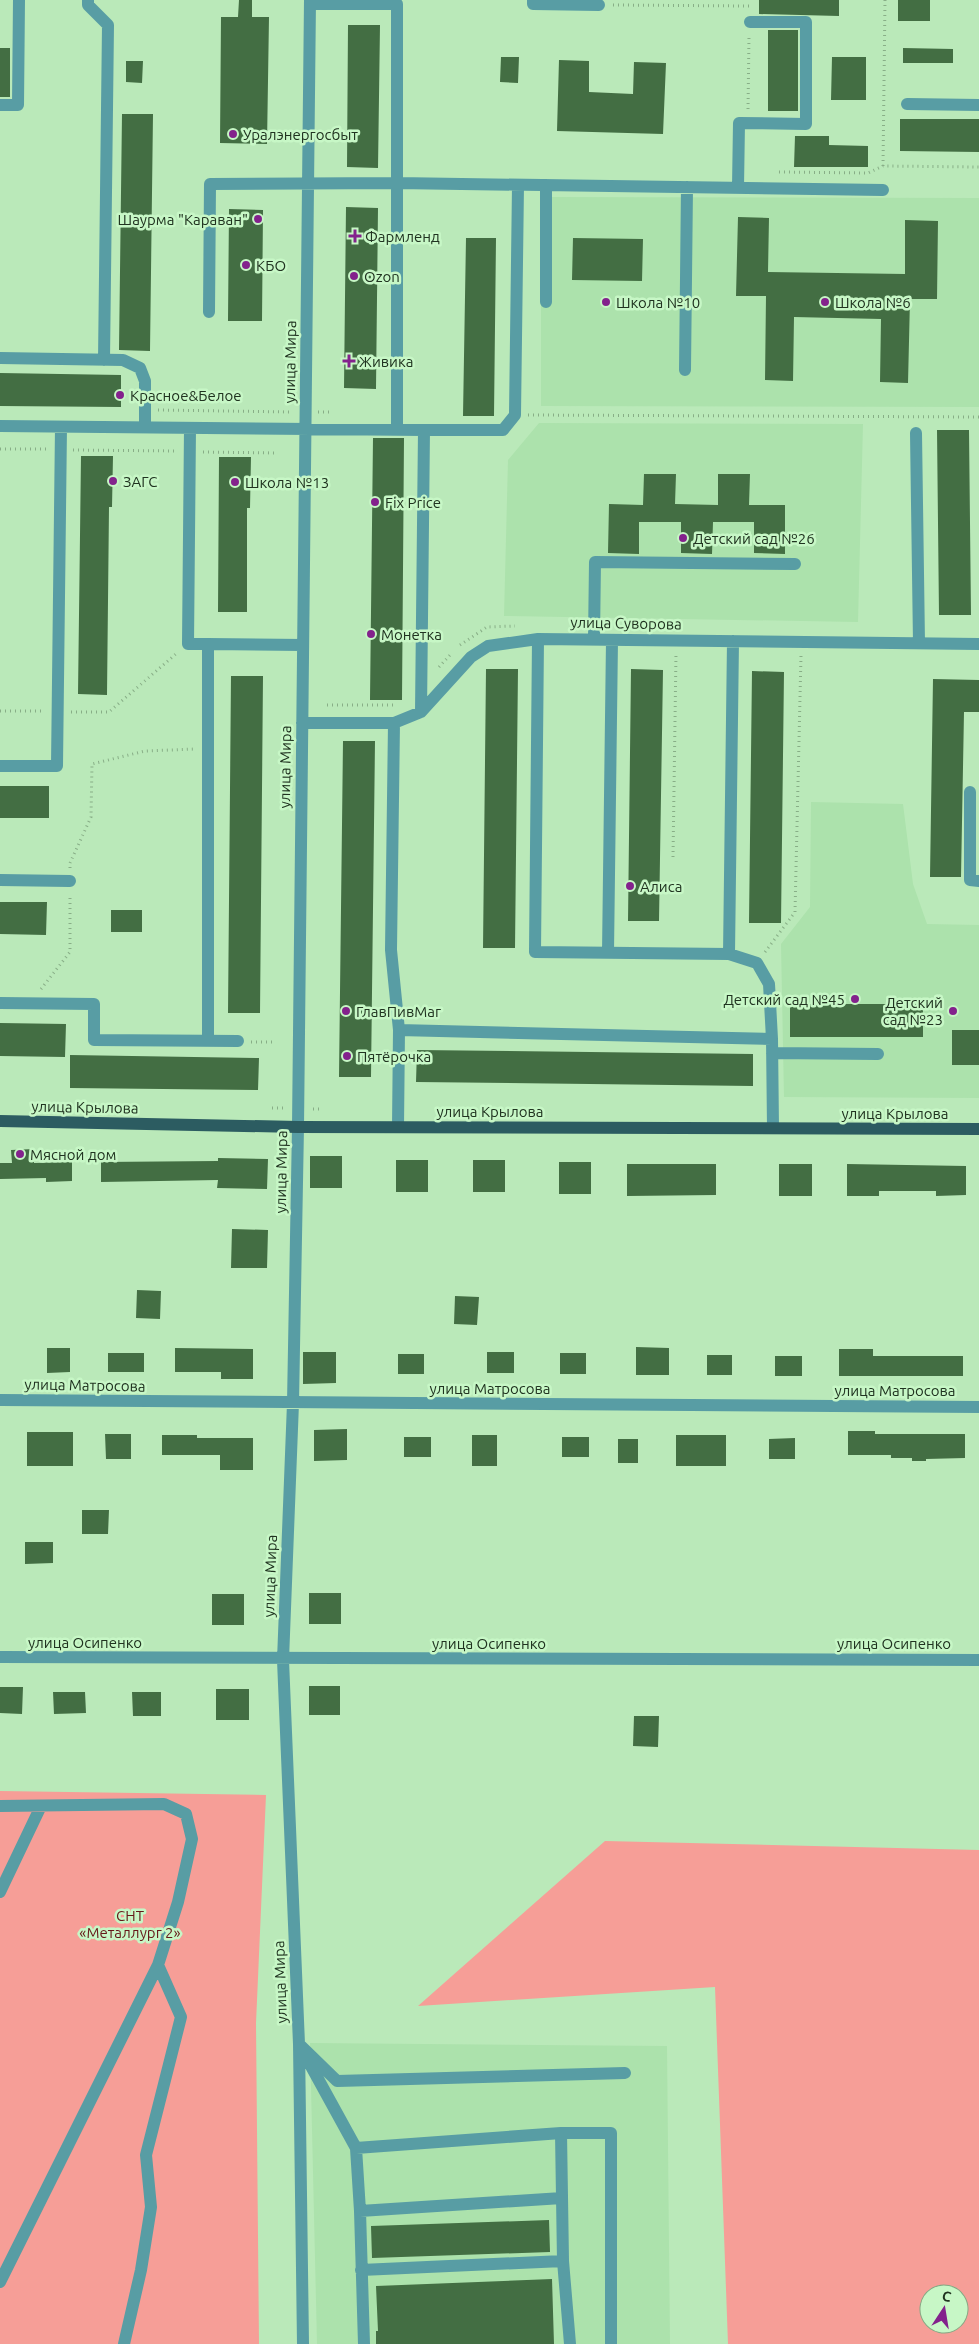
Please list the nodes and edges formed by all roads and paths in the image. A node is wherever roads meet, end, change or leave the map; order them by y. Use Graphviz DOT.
graph roads {
  1 [pos="19,0"];
  2 [pos="88,0"];
  3 [pos="533,0"];
  4 [pos="711,0"];
  5 [pos="750,0"];
  6 [pos="885,0"];
  7 [pos="310,2"];
  8 [pos="599,4"];
  9 [pos="711,6"];
  10 [pos="750,6"];
  11 [pos="750,22"];
  12 [pos="907,104"];
  13 [pos="0,105"];
  14 [pos="979,105"];
  15 [pos="748,123"];
  16 [pos="883,166"];
  17 [pos="979,167"];
  18 [pos="778,172"];
  19 [pos="397,183"];
  20 [pos="308,185"];
  21 [pos="518,185"];
  22 [pos="546,185"];
  23 [pos="687,187"];
  24 [pos="738,187"];
  25 [pos="884,190"];
  26 [pos="546,302"];
  27 [pos="209,312"];
  28 [pos="0,358"];
  29 [pos="104,360"];
  30 [pos="685,370"];
  31 [pos="145,410"];
  32 [pos="305,412"];
  33 [pos="331,412"];
  34 [pos="515,415"];
  35 [pos="979,417"];
  36 [pos="0,426"];
  37 [pos="61,427"];
  38 [pos="145,427"];
  39 [pos="190,428"];
  40 [pos="305,429"];
  41 [pos="397,430"];
  42 [pos="424,430"];
  43 [pos="916,433"];
  44 [pos="0,449"];
  45 [pos="60,450"];
  46 [pos="190,452"];
  47 [pos="278,453"];
  48 [pos="795,564"];
  49 [pos="538,638"];
  50 [pos="594,639"];
  51 [pos="612,640"];
  52 [pos="676,640"];
  53 [pos="733,641"];
  54 [pos="801,642"];
  55 [pos="919,643"];
  56 [pos="188,644"];
  57 [pos="208,644"];
  58 [pos="303,644"];
  59 [pos="979,644"];
  60 [pos="0,711"];
  61 [pos="58,712"];
  62 [pos="421,712"];
  63 [pos="302,722"];
  64 [pos="394,724"];
  65 [pos="208,749"];
  66 [pos="0,766"];
  67 [pos="970,792"];
  68 [pos="674,857"];
  69 [pos="0,880"];
  70 [pos="70,881"];
  71 [pos="979,881"];
  72 [pos="608,952"];
  73 [pos="729,954"];
  74 [pos="757,963"];
  75 [pos="0,1003"];
  76 [pos="30,1003"];
  77 [pos="399,1030"];
  78 [pos="772,1039"];
  79 [pos="208,1041"];
  80 [pos="238,1041"];
  81 [pos="272,1042"];
  82 [pos="772,1053"];
  83 [pos="878,1054"];
  84 [pos="0,1121"];
  85 [pos="298,1127"];
  86 [pos="398,1127"];
  87 [pos="773,1128"];
  88 [pos="979,1129"];
  89 [pos="0,1400"];
  90 [pos="292,1403"];
  91 [pos="979,1407"];
  92 [pos="0,1657"];
  93 [pos="283,1660"];
  94 [pos="979,1660"];
  95 [pos="0,1806"];
  96 [pos="41,1806"];
  97 [pos="0,1892"];
  98 [pos="158,1965"];
  99 [pos="299,2044"];
  100 [pos="626,2073"];
  101 [pos="561,2133"];
  102 [pos="356,2148"];
  103 [pos="562,2198"];
  104 [pos="360,2211"];
  105 [pos="563,2261"];
  106 [pos="361,2270"];
  107 [pos="0,2282"];
  108 [pos="124,2344"];
  109 [pos="303,2344"];
  110 [pos="364,2344"];
  111 [pos="570,2344"];
  112 [pos="611,2344"];
  1 -- 13 [label="street"];
  2 -- 29 [label="street"];
  3 -- 8 [label="street"];
  4 -- 9 [label="path"];
  5 -- 10 [label="path"];
  6 -- 16 [label="path"];
  7 -- 19 [label="street"];
  7 -- 20 [label="street, улица Мира"];
  8 -- 9 [label="path"];
  9 -- 10 [label="path"];
  10 -- 11 [label="path"];
  11 -- 15 [label="path"];
  11 -- 15 [label="street"];
  12 -- 14 [label="street"];
  15 -- 24 [label="street"];
  16 -- 17 [label="path"];
  16 -- 18 [label="path"];
  19 -- 20 [label="street"];
  19 -- 21 [label="street"];
  19 -- 41 [label="street"];
  20 -- 27 [label="street"];
  20 -- 32 [label="street, улица Мира"];
  21 -- 22 [label="street"];
  21 -- 34 [label="street"];
  22 -- 23 [label="street"];
  22 -- 26 [label="street"];
  23 -- 24 [label="street"];
  23 -- 30 [label="street"];
  24 -- 25 [label="street"];
  28 -- 29 [label="street"];
  29 -- 31 [label="street"];
  31 -- 32 [label="path"];
  31 -- 38 [label="street"];
  32 -- 33 [label="path"];
  32 -- 40 [label="street, улица Мира"];
  34 -- 35 [label="path"];
  34 -- 42 [label="street"];
  36 -- 37 [label="street"];
  37 -- 38 [label="street"];
  37 -- 45 [label="street"];
  38 -- 39 [label="street"];
  39 -- 40 [label="street"];
  39 -- 46 [label="street"];
  40 -- 41 [label="street"];
  40 -- 58 [label="street, улица Мира"];
  41 -- 42 [label="street"];
  42 -- 62 [label="street"];
  43 -- 55 [label="street"];
  44 -- 45 [label="path"];
  45 -- 46 [label="path"];
  45 -- 61 [label="street"];
  46 -- 47 [label="path"];
  46 -- 56 [label="street"];
  48 -- 50 [label="street"];
  49 -- 50 [label="street, улица Суворова"];
  49 -- 62 [label="street, улица Суворова"];
  49 -- 72 [label="street"];
  50 -- 51 [label="street, улица Суворова"];
  51 -- 52 [label="street, улица Суворова"];
  51 -- 72 [label="street"];
  52 -- 53 [label="street, улица Суворова"];
  52 -- 68 [label="path"];
  53 -- 54 [label="street, улица Суворова"];
  53 -- 73 [label="street"];
  54 -- 55 [label="street, улица Суворова"];
  54 -- 74 [label="path"];
  55 -- 59 [label="street, улица Суворова"];
  56 -- 57 [label="street"];
  56 -- 61 [label="path"];
  57 -- 58 [label="street"];
  57 -- 65 [label="street"];
  58 -- 63 [label="street, улица Мира"];
  60 -- 61 [label="path"];
  61 -- 66 [label="street"];
  62 -- 64 [label="street, улица Суворова"];
  63 -- 64 [label="street, улица Суворова"];
  63 -- 85 [label="street, улица Мира"];
  64 -- 77 [label="street"];
  65 -- 70 [label="path"];
  65 -- 79 [label="street"];
  67 -- 71 [label="street"];
  69 -- 70 [label="street"];
  70 -- 76 [label="path"];
  72 -- 73 [label="street"];
  73 -- 74 [label="street"];
  74 -- 78 [label="street"];
  75 -- 76 [label="street"];
  76 -- 79 [label="street"];
  77 -- 78 [label="street"];
  77 -- 86 [label="street"];
  78 -- 82 [label="street"];
  79 -- 80 [label="street"];
  80 -- 81 [label="path"];
  82 -- 83 [label="street"];
  82 -- 87 [label="street"];
  84 -- 85 [label="main road, улица Крылова"];
  85 -- 86 [label="main road, улица Крылова"];
  85 -- 90 [label="street, улица Мира"];
  86 -- 87 [label="main road, улица Крылова"];
  87 -- 88 [label="main road, улица Крылова"];
  89 -- 90 [label="street, улица Матросова"];
  90 -- 91 [label="street, улица Матросова"];
  90 -- 93 [label="street, улица Мира"];
  92 -- 93 [label="street, улица Осипенко"];
  93 -- 94 [label="street, улица Осипенко"];
  93 -- 99 [label="street, улица Мира"];
  95 -- 96 [label="street"];
  96 -- 97 [label="street"];
  96 -- 98 [label="street"];
  98 -- 107 [label="street"];
  98 -- 108 [label="street"];
  99 -- 100 [label="street"];
  99 -- 102 [label="street"];
  99 -- 109 [label="street, улица Мира"];
  101 -- 102 [label="street"];
  101 -- 103 [label="street"];
  101 -- 112 [label="street"];
  102 -- 104 [label="street"];
  103 -- 104 [label="street"];
  103 -- 105 [label="street"];
  104 -- 106 [label="street"];
  105 -- 106 [label="street"];
  105 -- 111 [label="street"];
  106 -- 110 [label="street"];
}
